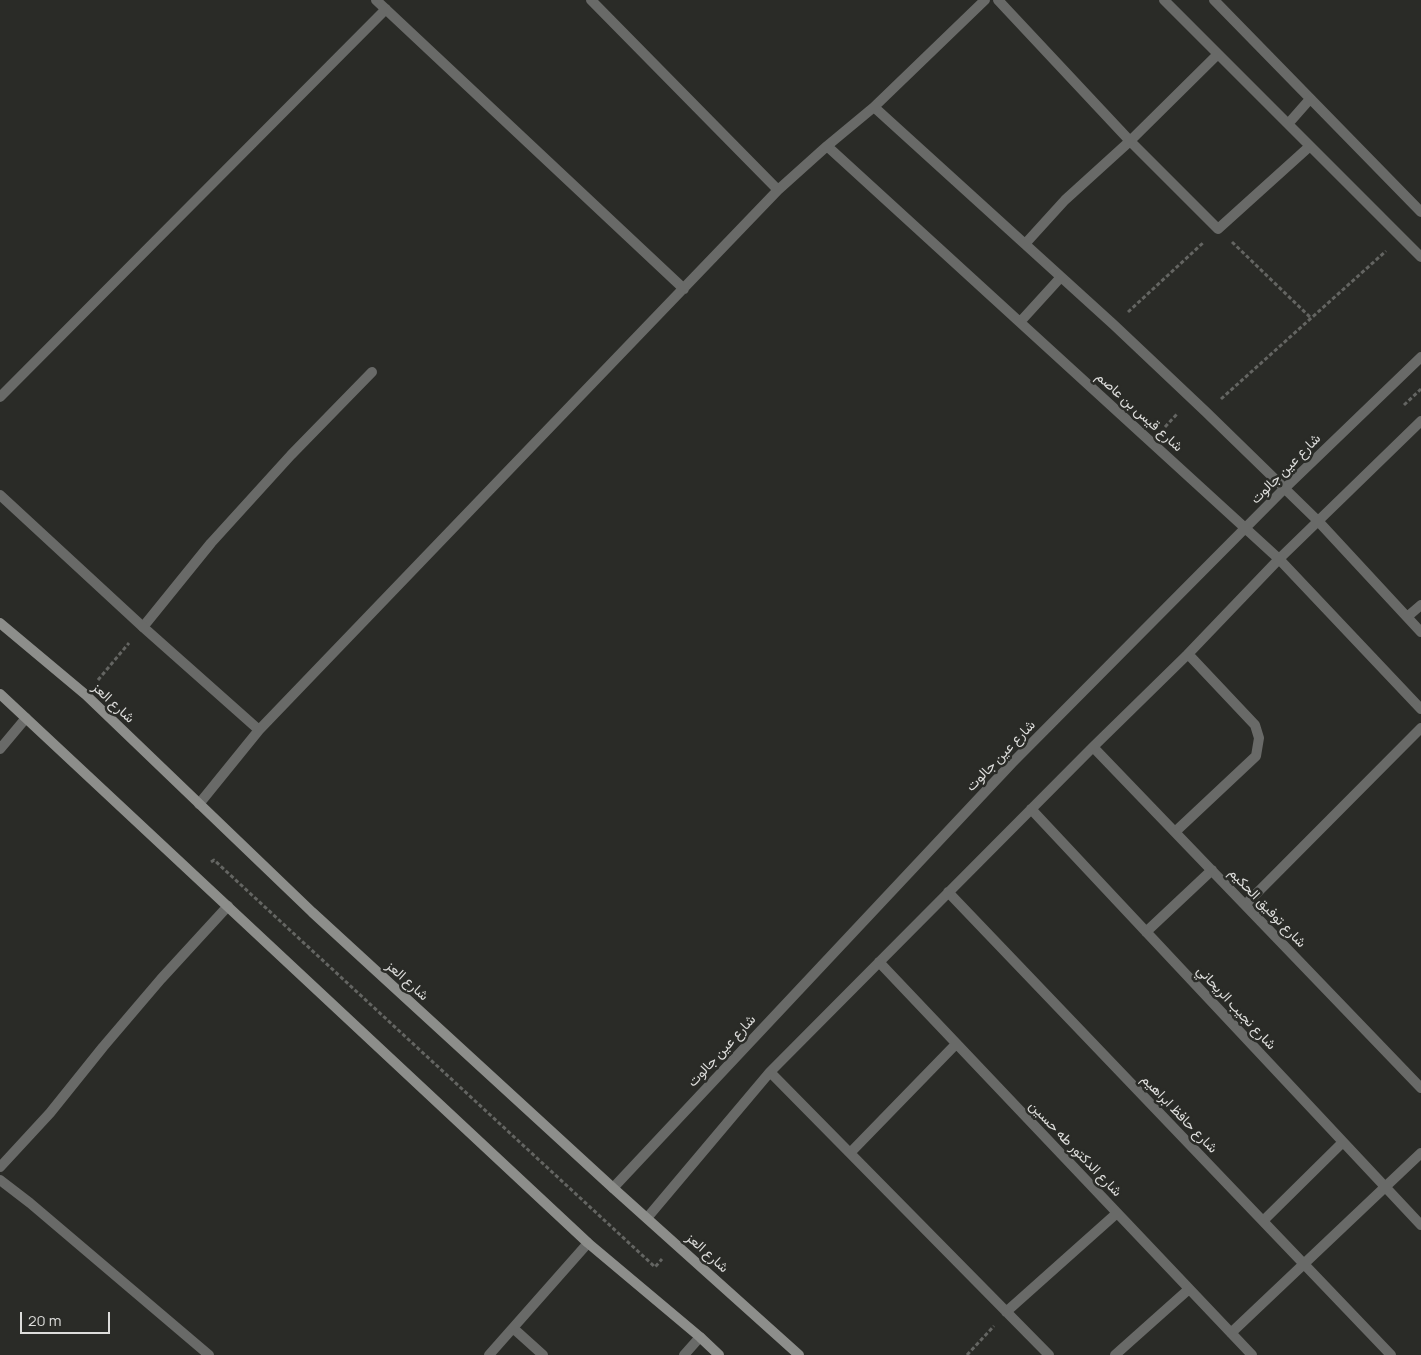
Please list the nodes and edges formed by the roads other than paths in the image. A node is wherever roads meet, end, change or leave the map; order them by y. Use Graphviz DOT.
graph roads {
  1 [pos="376,0"];
  2 [pos="591,0"];
  3 [pos="985,0"];
  4 [pos="998,0"];
  5 [pos="1164,0"];
  6 [pos="1214,0"];
  7 [pos="386,9"];
  8 [pos="1218,54"];
  9 [pos="1310,99"];
  10 [pos="874,107"];
  11 [pos="1288,124"];
  12 [pos="1130,141"];
  13 [pos="827,146"];
  14 [pos="1310,146"];
  15 [pos="778,190"];
  16 [pos="1421,212"];
  17 [pos="1026,244"];
  18 [pos="1421,257"];
  19 [pos="1061,277"];
  20 [pos="684,289"];
  21 [pos="1020,322"];
  22 [pos="1421,357"];
  23 [pos="372,372"];
  24 [pos="0,397"];
  25 [pos="1421,421"];
  26 [pos="1284,489"];
  27 [pos="0,495"];
  28 [pos="1318,521"];
  29 [pos="1245,528"];
  30 [pos="1279,559"];
  31 [pos="1421,604"];
  32 [pos="1407,617"];
  33 [pos="0,623"];
  34 [pos="143,627"];
  35 [pos="1421,632"];
  36 [pos="1188,654"];
  37 [pos="0,694"];
  38 [pos="1421,709"];
  39 [pos="26,718"];
  40 [pos="1421,728"];
  41 [pos="259,730"];
  42 [pos="1093,746"];
  43 [pos="0,749"];
  44 [pos="199,804"];
  45 [pos="1030,809"];
  46 [pos="1175,832"];
  47 [pos="1212,870"];
  48 [pos="948,892"];
  49 [pos="1245,905"];
  50 [pos="228,906"];
  51 [pos="1146,932"];
  52 [pos="878,962"];
  53 [pos="956,1044"];
  54 [pos="770,1072"];
  55 [pos="1421,1088"];
  56 [pos="1343,1142"];
  57 [pos="850,1153"];
  58 [pos="1421,1153"];
  59 [pos="0,1167"];
  60 [pos="0,1180"];
  61 [pos="1385,1187"];
  62 [pos="613,1188"];
  63 [pos="1118,1213"];
  64 [pos="647,1218"];
  65 [pos="1263,1222"];
  66 [pos="1421,1225"];
  67 [pos="588,1243"];
  68 [pos="1304,1264"];
  69 [pos="1190,1289"];
  70 [pos="1006,1312"];
  71 [pos="513,1328"];
  72 [pos="1231,1333"];
  73 [pos="700,1337"];
  74 [pos="209,1355"];
  75 [pos="489,1355"];
  76 [pos="543,1355"];
  77 [pos="684,1355"];
  78 [pos="719,1355"];
  79 [pos="799,1355"];
  80 [pos="1049,1355"];
  81 [pos="1115,1355"];
  82 [pos="1252,1355"];
  83 [pos="1390,1355"];
  1 -- 7 [label="street"];
  2 -- 15 [label="street"];
  3 -- 10 [label="street"];
  4 -- 12 [label="street"];
  5 -- 8 [label="street"];
  6 -- 9 [label="street"];
  7 -- 20 [label="street"];
  7 -- 24 [label="street"];
  8 -- 11 [label="street"];
  8 -- 12 [label="street"];
  9 -- 11 [label="street"];
  9 -- 16 [label="street"];
  10 -- 13 [label="street"];
  10 -- 17 [label="street"];
  11 -- 14 [label="street"];
  12 -- 14 [label="street"];
  12 -- 17 [label="street"];
  13 -- 15 [label="street"];
  13 -- 21 [label="street, شارع قيس بن عاصم"];
  14 -- 18 [label="street"];
  15 -- 20 [label="street"];
  17 -- 19 [label="street"];
  19 -- 21 [label="street"];
  19 -- 26 [label="street"];
  20 -- 41 [label="street"];
  21 -- 29 [label="street, شارع قيس بن عاصم"];
  22 -- 26 [label="street, شارع عين جالوت"];
  23 -- 34 [label="street"];
  25 -- 28 [label="street"];
  26 -- 28 [label="street"];
  26 -- 29 [label="street, شارع عين جالوت"];
  27 -- 34 [label="street"];
  28 -- 30 [label="street"];
  28 -- 32 [label="street"];
  29 -- 30 [label="street, شارع قيس بن عاصم"];
  29 -- 62 [label="street, شارع عين جالوت"];
  30 -- 36 [label="street"];
  30 -- 38 [label="street, شارع قيس بن عاصم"];
  31 -- 32 [label="street"];
  32 -- 35 [label="street"];
  33 -- 44 [label="main road, شارع العز"];
  34 -- 41 [label="street"];
  36 -- 42 [label="street"];
  36 -- 46 [label="street"];
  37 -- 39 [label="main road"];
  39 -- 43 [label="street"];
  39 -- 50 [label="main road"];
  40 -- 49 [label="street"];
  41 -- 44 [label="street"];
  42 -- 45 [label="street"];
  42 -- 46 [label="street, شارع توفيق الحكيم"];
  44 -- 62 [label="main road, شارع العز"];
  45 -- 48 [label="street"];
  45 -- 51 [label="street, شارع نجيب الريحاني"];
  46 -- 47 [label="street, شارع توفيق الحكيم"];
  47 -- 49 [label="street, شارع توفيق الحكيم"];
  47 -- 51 [label="street"];
  48 -- 52 [label="street"];
  48 -- 65 [label="street, شارع حافظ ابراهيم"];
  49 -- 55 [label="street, شارع توفيق الحكيم"];
  50 -- 59 [label="street"];
  50 -- 67 [label="main road"];
  51 -- 56 [label="street, شارع نجيب الريحاني"];
  52 -- 53 [label="street, شارع الدكتور طه حسين"];
  52 -- 54 [label="street"];
  53 -- 57 [label="street"];
  53 -- 63 [label="street, شارع الدكتور طه حسين"];
  54 -- 57 [label="street"];
  54 -- 64 [label="street"];
  56 -- 61 [label="street, شارع نجيب الريحاني"];
  56 -- 65 [label="street"];
  57 -- 70 [label="street"];
  58 -- 61 [label="street"];
  60 -- 74 [label="street"];
  61 -- 66 [label="street, شارع نجيب الريحاني"];
  61 -- 68 [label="street"];
  62 -- 64 [label="main road, شارع العز"];
  63 -- 69 [label="street, شارع الدكتور طه حسين"];
  63 -- 70 [label="street"];
  64 -- 79 [label="main road, شارع العز"];
  65 -- 68 [label="street, شارع حافظ ابراهيم"];
  67 -- 71 [label="street"];
  67 -- 73 [label="main road"];
  68 -- 72 [label="street"];
  68 -- 83 [label="street, شارع حافظ ابراهيم"];
  69 -- 72 [label="street, شارع الدكتور طه حسين"];
  69 -- 81 [label="street"];
  70 -- 80 [label="street"];
  71 -- 75 [label="street"];
  71 -- 76 [label="street"];
  72 -- 82 [label="street, شارع الدكتور طه حسين"];
  73 -- 77 [label="street"];
  73 -- 78 [label="main road"];
}
